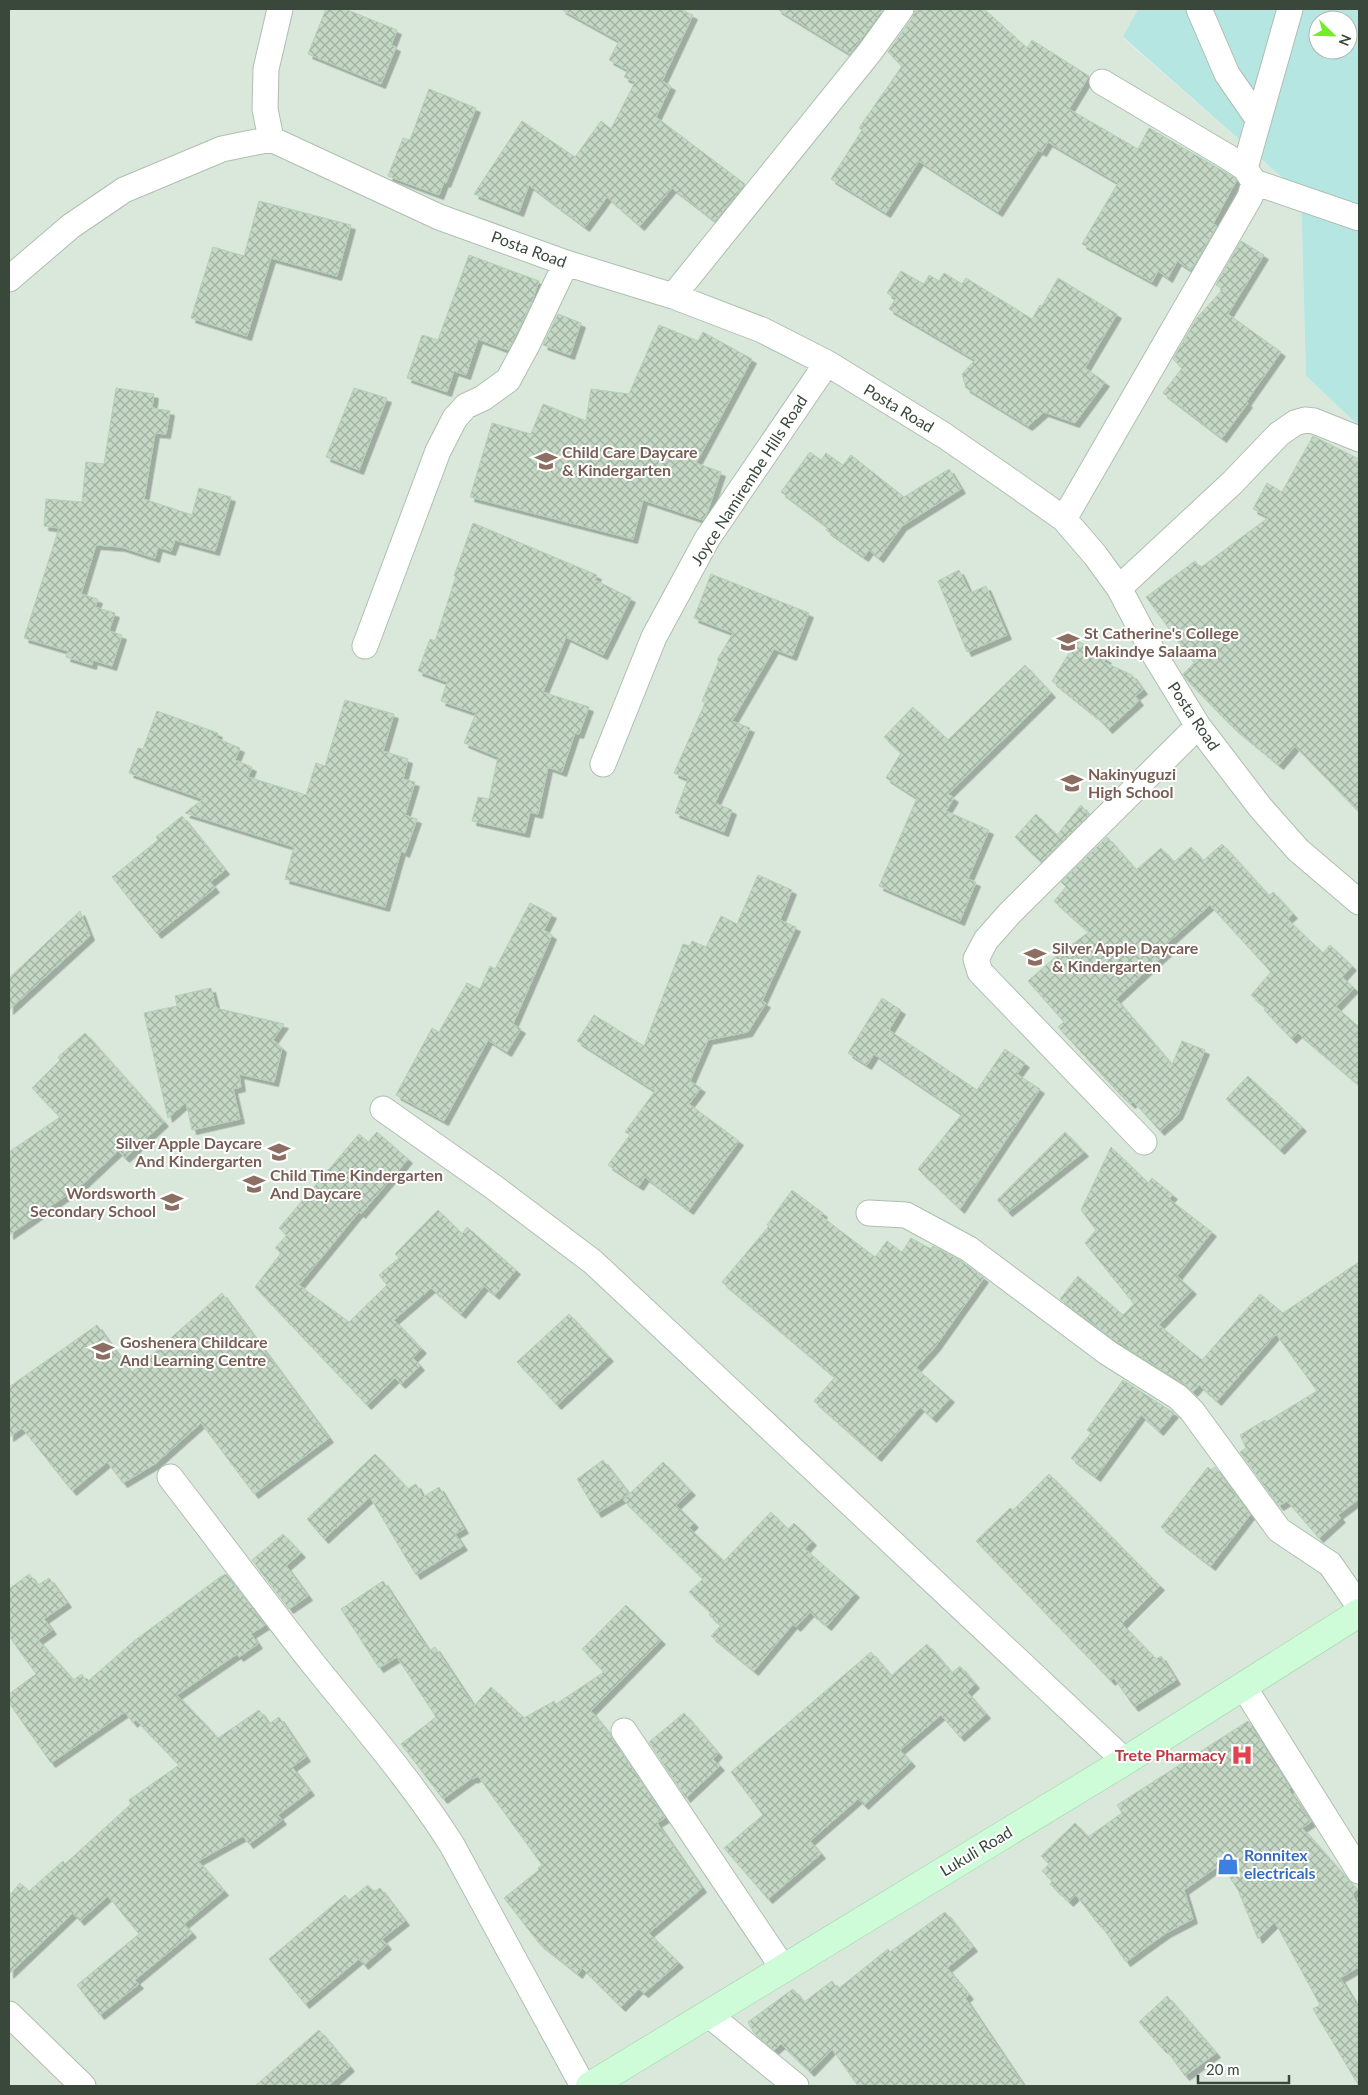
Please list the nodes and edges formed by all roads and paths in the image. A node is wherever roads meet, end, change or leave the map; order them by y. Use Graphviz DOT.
graph roads {
  1 [pos="280,9"];
  2 [pos="901,9"];
  3 [pos="1199,9"];
  4 [pos="1290,9"];
  5 [pos="1102,82"];
  6 [pos="1258,119"];
  7 [pos="271,138"];
  8 [pos="1249,175"];
  9 [pos="1359,218"];
  10 [pos="566,263"];
  11 [pos="9,279"];
  12 [pos="673,296"];
  13 [pos="827,363"];
  14 [pos="1359,439"];
  15 [pos="1064,519"];
  16 [pos="1119,588"];
  17 [pos="365,646"];
  18 [pos="1198,726"];
  19 [pos="602,764"];
  20 [pos="1359,902"];
  21 [pos="383,1109"];
  22 [pos="1144,1142"];
  23 [pos="869,1213"];
  24 [pos="170,1476"];
  25 [pos="1359,1606"];
  26 [pos="1359,1613"];
  27 [pos="1244,1687"];
  28 [pos="624,1731"];
  29 [pos="1125,1761"];
  30 [pos="1359,1871"];
  31 [pos="783,1968"];
  32 [pos="9,2014"];
  33 [pos="708,2014"];
  34 [pos="83,2086"];
  35 [pos="583,2086"];
  36 [pos="590,2086"];
  37 [pos="796,2086"];
  1 -- 7 [label="street"];
  2 -- 12 [label="street"];
  3 -- 6 [label="street"];
  4 -- 6 [label="street"];
  5 -- 8 [label="street"];
  6 -- 8 [label="street"];
  7 -- 10 [label="street, Posta Road"];
  7 -- 11 [label="street"];
  8 -- 9 [label="street"];
  8 -- 15 [label="street"];
  10 -- 12 [label="street, Posta Road"];
  10 -- 17 [label="street"];
  12 -- 13 [label="street, Posta Road"];
  13 -- 15 [label="street, Posta Road"];
  13 -- 19 [label="street, Joyce Namirembe Hills Road"];
  14 -- 16 [label="street"];
  15 -- 16 [label="street, Posta Road"];
  16 -- 18 [label="street, Posta Road"];
  18 -- 20 [label="street, Posta Road"];
  18 -- 22 [label="street"];
  21 -- 29 [label="street"];
  23 -- 25 [label="street"];
  24 -- 35 [label="street"];
  26 -- 27 [label="street, Lukuli Road"];
  27 -- 29 [label="street, Lukuli Road"];
  27 -- 30 [label="street"];
  28 -- 31 [label="street"];
  29 -- 31 [label="street, Lukuli Road"];
  31 -- 33 [label="street, Lukuli Road"];
  32 -- 34 [label="street"];
  33 -- 36 [label="street, Lukuli Road"];
  33 -- 37 [label="street"];
}
